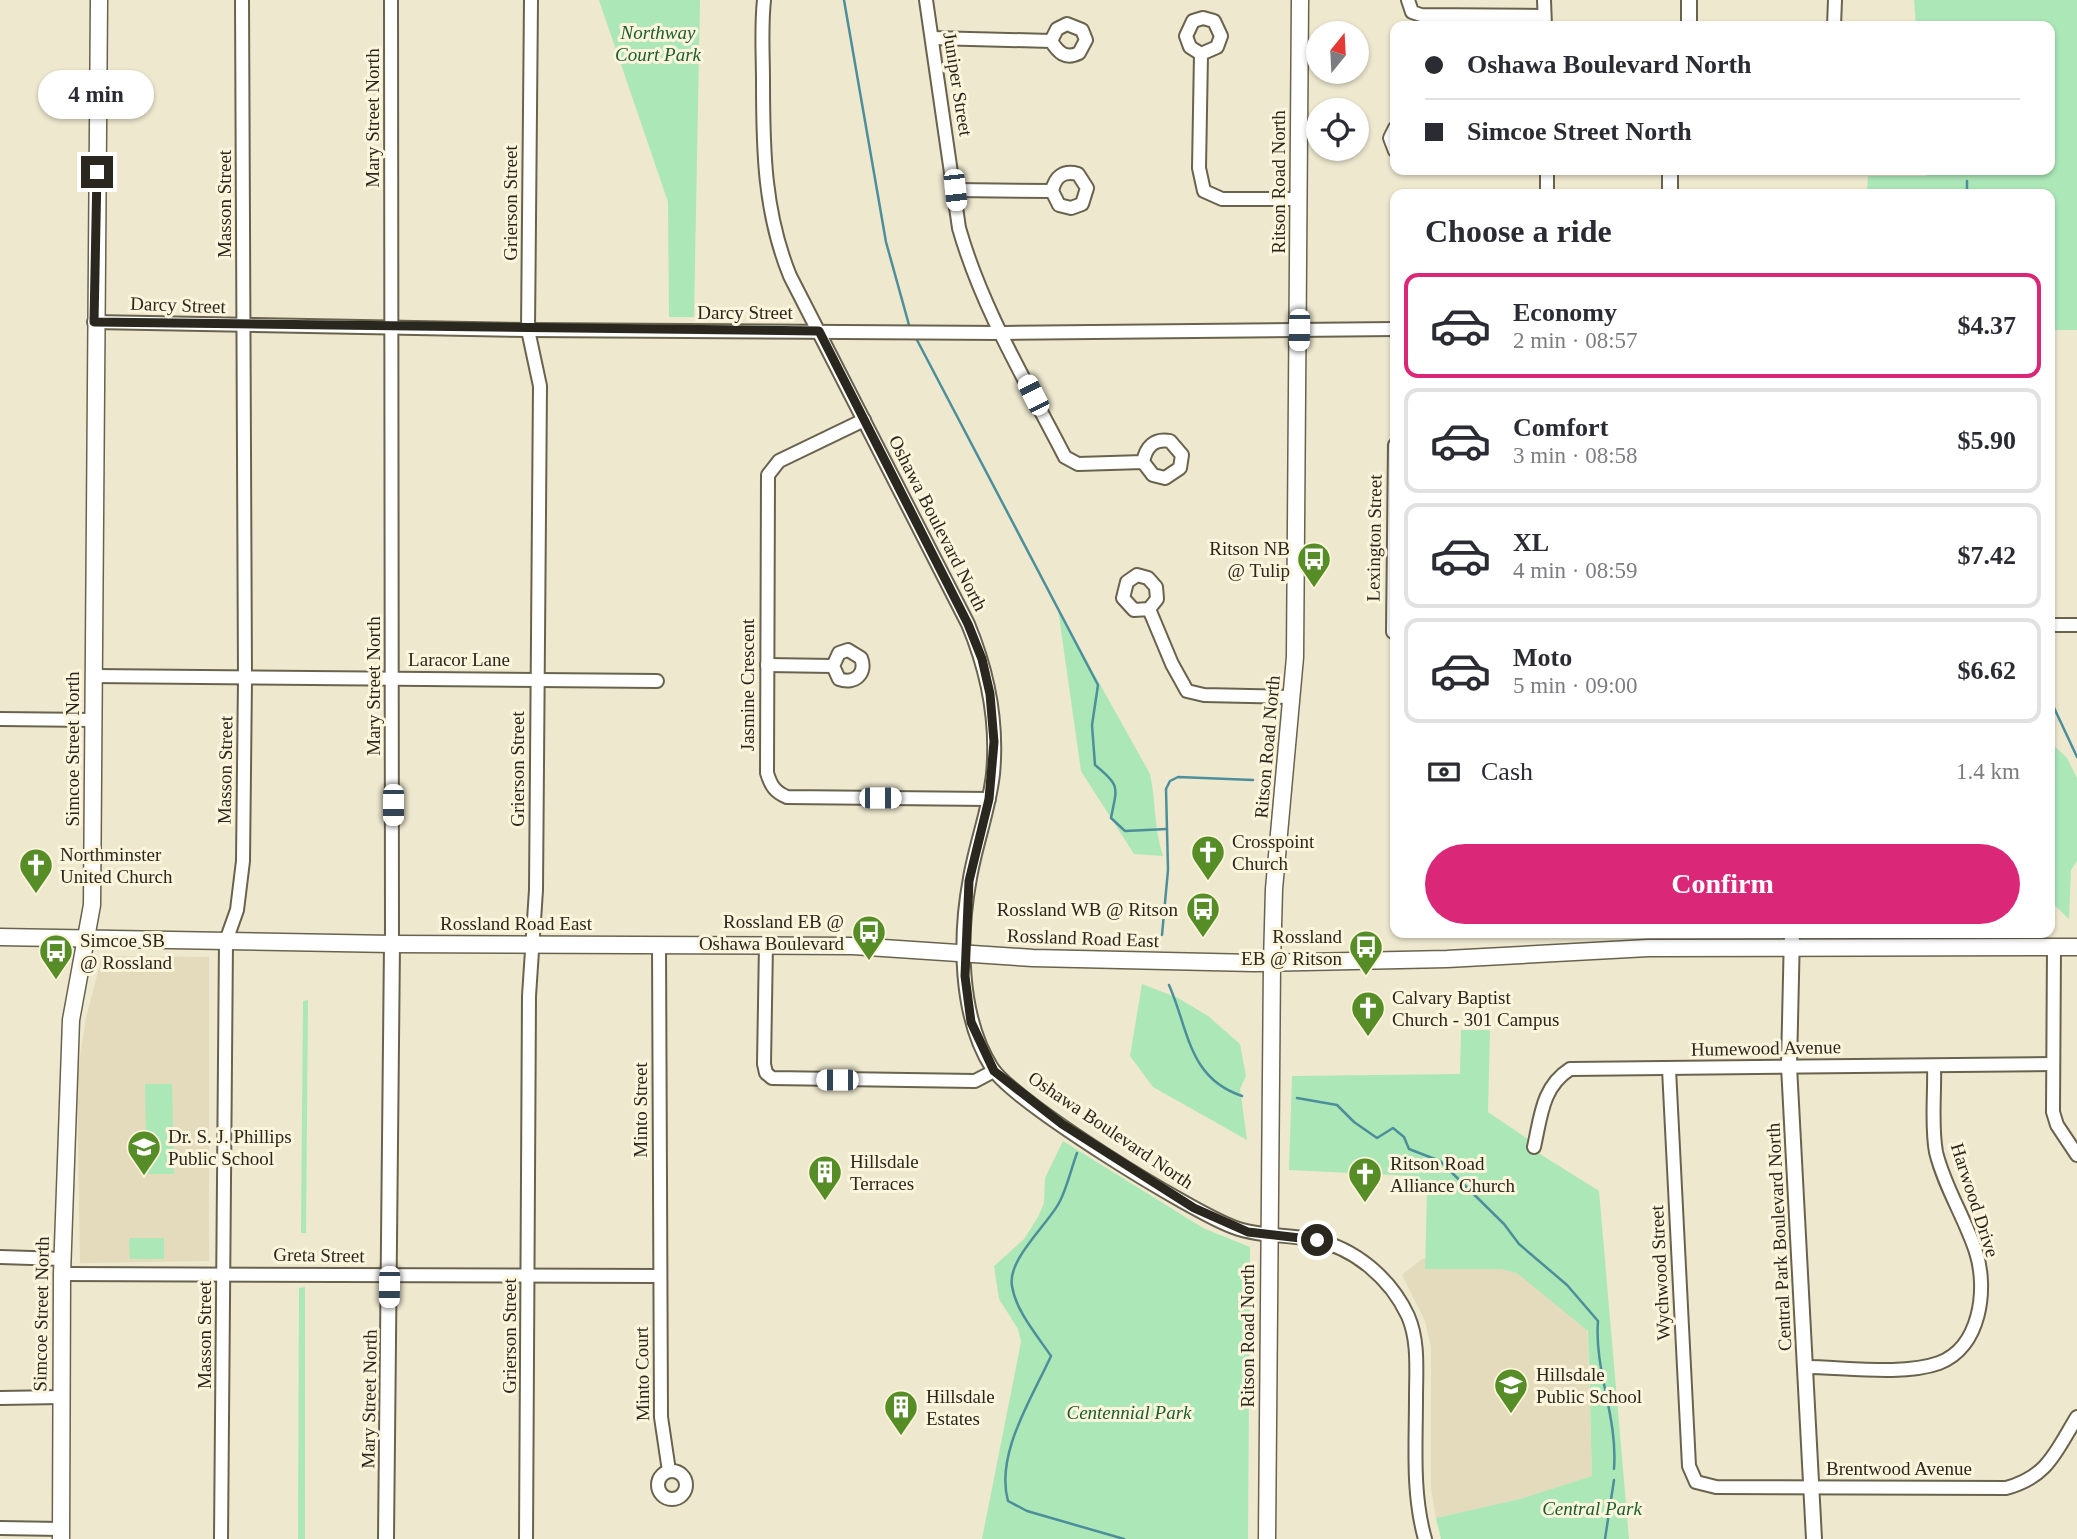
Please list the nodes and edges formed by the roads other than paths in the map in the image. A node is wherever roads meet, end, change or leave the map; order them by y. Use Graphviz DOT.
graph roads {
  1 [pos="99,0"];
  2 [pos="242,0"];
  3 [pos="391,0"];
  4 [pos="531,0"];
  5 [pos="764,0"];
  6 [pos="926,0"];
  7 [pos="1300,0"];
  8 [pos="1408,0"];
  9 [pos="1544,0"];
  10 [pos="1689,0"];
  11 [pos="1835,0"];
  12 [pos="1545,21"];
  13 [pos="1689,21"];
  14 [pos="1834,21"];
  15 [pos="932,38"];
  16 [pos="1051,41"];
  17 [pos="1200,54"];
  18 [pos="955,190"];
  19 [pos="1052,191"];
  20 [pos="1298,199"];
  21 [pos="94,322"];
  22 [pos="243,326"];
  23 [pos="390,328"];
  24 [pos="1390,329"];
  25 [pos="528,330"];
  26 [pos="1299,330"];
  27 [pos="819,331"];
  28 [pos="1003,333"];
  29 [pos="864,420"];
  30 [pos="1143,462"];
  31 [pos="1149,610"];
  32 [pos="2055,625"];
  33 [pos="2077,625"];
  34 [pos="766,665"];
  35 [pos="832,666"];
  36 [pos="93,676"];
  37 [pos="392,678"];
  38 [pos="537,678"];
  39 [pos="245,679"];
  40 [pos="657,681"];
  41 [pos="1292,697"];
  42 [pos="0,719"];
  43 [pos="93,720"];
  44 [pos="989,799"];
  45 [pos="0,937"];
  46 [pos="88,940"];
  47 [pos="1792,940"];
  48 [pos="226,941"];
  49 [pos="392,944"];
  50 [pos="532,944"];
  51 [pos="659,944"];
  52 [pos="766,944"];
  53 [pos="2054,947"];
  54 [pos="2077,947"];
  55 [pos="965,953"];
  56 [pos="1272,963"];
  57 [pos="2053,1065"];
  58 [pos="1790,1066"];
  59 [pos="1934,1066"];
  60 [pos="1669,1069"];
  61 [pos="994,1071"];
  62 [pos="1534,1147"];
  63 [pos="2077,1155"];
  64 [pos="1268,1234"];
  65 [pos="0,1258"];
  66 [pos="63,1266"];
  67 [pos="224,1273"];
  68 [pos="389,1275"];
  69 [pos="529,1275"];
  70 [pos="659,1276"];
  71 [pos="1805,1367"];
  72 [pos="61,1397"];
  73 [pos="0,1398"];
  74 [pos="2077,1417"];
  75 [pos="669,1471"];
  76 [pos="1691,1476"];
  77 [pos="1811,1488"];
  78 [pos="0,1528"];
  79 [pos="61,1534"];
  80 [pos="221,1539"];
  81 [pos="386,1539"];
  82 [pos="526,1539"];
  83 [pos="1267,1539"];
  84 [pos="1425,1539"];
  85 [pos="1814,1539"];
  1 -- 21 [label="main road, Simcoe Street North"];
  2 -- 22 [label="street, Masson Street"];
  3 -- 23 [label="street, Mary Street North"];
  4 -- 25 [label="street, Grierson Street"];
  5 -- 27 [label="street, Oshawa Boulevard North"];
  6 -- 15 [label="street, Juniper Street"];
  7 -- 20 [label="main road, Ritson Road North"];
  8 -- 12 [label="street"];
  9 -- 12 [label="street"];
  10 -- 13 [label="street"];
  11 -- 14 [label="street"];
  15 -- 16 [label="street"];
  15 -- 18 [label="street, Juniper Street"];
  17 -- 20 [label="street"];
  18 -- 19 [label="street"];
  18 -- 28 [label="street, Juniper Street"];
  20 -- 26 [label="main road, Ritson Road North"];
  21 -- 22 [label="street, Darcy Street"];
  21 -- 36 [label="main road, Simcoe Street North"];
  22 -- 23 [label="street, Darcy Street"];
  22 -- 39 [label="street, Masson Street"];
  23 -- 25 [label="street, Darcy Street"];
  23 -- 37 [label="street, Mary Street North"];
  24 -- 26 [label="street, Darcy Street"];
  25 -- 27 [label="street, Darcy Street"];
  25 -- 38 [label="street, Grierson Street"];
  26 -- 28 [label="street, Darcy Street"];
  26 -- 41 [label="main road, Ritson Road North"];
  27 -- 28 [label="street, Darcy Street"];
  27 -- 29 [label="street, Oshawa Boulevard North"];
  28 -- 30 [label="street, Juniper Street"];
  29 -- 34 [label="street, Jasmine Crescent"];
  29 -- 44 [label="street, Oshawa Boulevard North"];
  31 -- 41 [label="street"];
  32 -- 33 [label="street"];
  34 -- 35 [label="street"];
  34 -- 44 [label="street, Jasmine Crescent"];
  36 -- 39 [label="street, Laracor Lane"];
  36 -- 43 [label="main road, Simcoe Street North"];
  37 -- 38 [label="street, Laracor Lane"];
  37 -- 39 [label="street, Laracor Lane"];
  37 -- 49 [label="street, Mary Street North"];
  38 -- 40 [label="street, Laracor Lane"];
  38 -- 50 [label="street, Grierson Street"];
  39 -- 48 [label="street, Masson Street"];
  41 -- 56 [label="main road, Ritson Road North"];
  42 -- 43 [label="street"];
  43 -- 46 [label="main road, Simcoe Street North"];
  44 -- 55 [label="street, Oshawa Boulevard North"];
  45 -- 46 [label="main road, Rossland Road East"];
  46 -- 48 [label="main road, Rossland Road East"];
  46 -- 66 [label="main road, Simcoe Street North"];
  47 -- 53 [label="main road, Rossland Road East"];
  47 -- 56 [label="main road, Rossland Road East"];
  47 -- 58 [label="street, Central Park Boulevard North"];
  48 -- 49 [label="main road, Rossland Road East"];
  48 -- 67 [label="street, Masson Street"];
  49 -- 50 [label="main road, Rossland Road East"];
  49 -- 68 [label="street, Mary Street North"];
  50 -- 51 [label="main road, Rossland Road East"];
  50 -- 69 [label="street, Grierson Street"];
  51 -- 52 [label="main road, Rossland Road East"];
  51 -- 70 [label="street, Minto Street"];
  52 -- 55 [label="main road, Rossland Road East"];
  52 -- 61 [label="street"];
  53 -- 54 [label="main road, Rossland Road East"];
  53 -- 57 [label="street"];
  55 -- 56 [label="main road, Rossland Road East"];
  55 -- 61 [label="street, Oshawa Boulevard North"];
  56 -- 64 [label="main road, Ritson Road North"];
  57 -- 59 [label="street, Humewood Avenue"];
  57 -- 63 [label="street"];
  58 -- 59 [label="street, Humewood Avenue"];
  58 -- 60 [label="street, Humewood Avenue"];
  58 -- 71 [label="street, Central Park Boulevard North"];
  59 -- 71 [label="street, Harwood Drive"];
  60 -- 62 [label="street, Humewood Avenue"];
  60 -- 76 [label="street, Wychwood Street"];
  61 -- 64 [label="street, Oshawa Boulevard North"];
  64 -- 83 [label="main road, Ritson Road North"];
  64 -- 84 [label="street, Oshawa Boulevard North"];
  65 -- 66 [label="street, Greta Street"];
  66 -- 67 [label="street, Greta Street"];
  66 -- 72 [label="main road, Simcoe Street North"];
  67 -- 68 [label="street, Greta Street"];
  67 -- 80 [label="street, Masson Street"];
  68 -- 69 [label="street, Greta Street"];
  68 -- 81 [label="street, Mary Street North"];
  69 -- 70 [label="street, Greta Street"];
  69 -- 82 [label="street, Grierson Street"];
  70 -- 75 [label="street, Minto Court"];
  71 -- 77 [label="street, Central Park Boulevard North"];
  72 -- 73 [label="street"];
  72 -- 79 [label="main road, Simcoe Street North"];
  74 -- 77 [label="street, Brentwood Avenue"];
  76 -- 77 [label="street, Brentwood Avenue"];
  77 -- 85 [label="street, Central Park Boulevard North"];
  78 -- 79 [label="street"];
}
